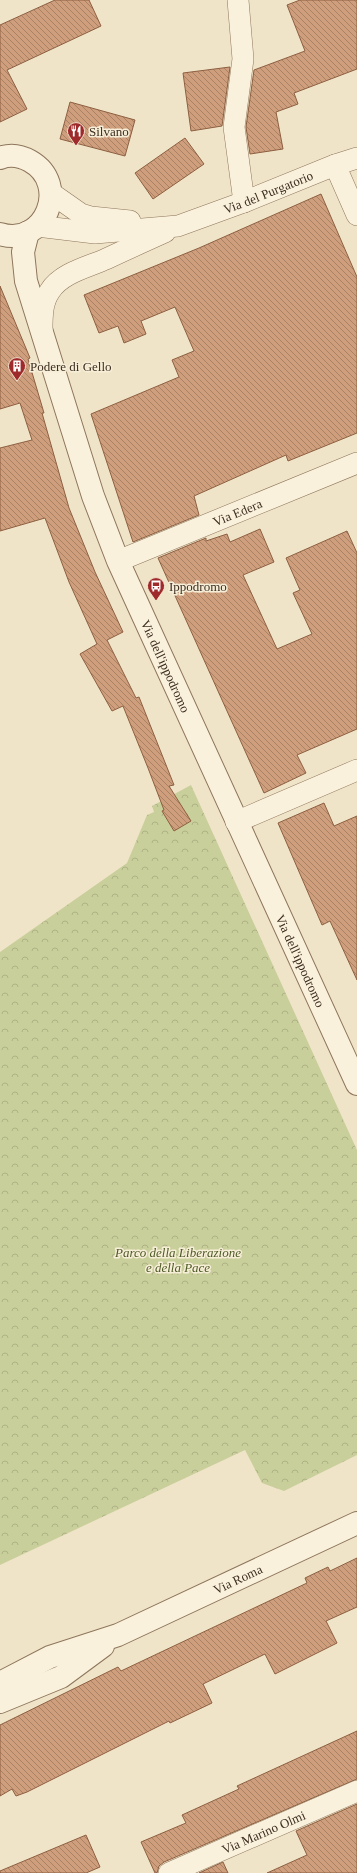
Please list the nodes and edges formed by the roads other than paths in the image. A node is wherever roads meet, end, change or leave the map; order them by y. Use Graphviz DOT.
graph roads {
  1 [pos="238,0"];
  2 [pos="0,158"];
  3 [pos="357,158"];
  4 [pos="335,165"];
  5 [pos="51,193"];
  6 [pos="244,202"];
  7 [pos="357,215"];
  8 [pos="178,226"];
  9 [pos="32,229"];
  10 [pos="0,234"];
  11 [pos="42,330"];
  12 [pos="357,463"];
  13 [pos="118,561"];
  14 [pos="357,770"];
  15 [pos="236,822"];
  16 [pos="357,1084"];
  17 [pos="357,1522"];
  18 [pos="118,1635"];
  19 [pos="0,1683"];
  20 [pos="0,1702"];
  21 [pos="357,1791"];
  22 [pos="169,1873"];
  1 -- 6 [label="street"];
  2 -- 5 [label="street"];
  3 -- 4 [label="street, Via del Purgatorio"];
  4 -- 6 [label="street, Via del Purgatorio"];
  4 -- 7 [label="street"];
  5 -- 8 [label="street, Via del Purgatorio"];
  5 -- 9 [label="street"];
  6 -- 8 [label="street, Via del Purgatorio"];
  8 -- 9 [label="street, Via del Purgatorio"];
  8 -- 11 [label="street"];
  9 -- 10 [label="street, Via del Purgatorio"];
  9 -- 11 [label="street, Via dell'ippodromo"];
  11 -- 13 [label="street, Via dell'ippodromo"];
  12 -- 13 [label="street, Via Edera"];
  13 -- 15 [label="street, Via dell'ippodromo"];
  14 -- 15 [label="street"];
  15 -- 16 [label="street, Via dell'ippodromo"];
  17 -- 18 [label="street, Via Roma"];
  18 -- 19 [label="street, Via Roma"];
  18 -- 20 [label="street, Via Roma"];
  21 -- 22 [label="street, Via Marino Olmi"];
}
